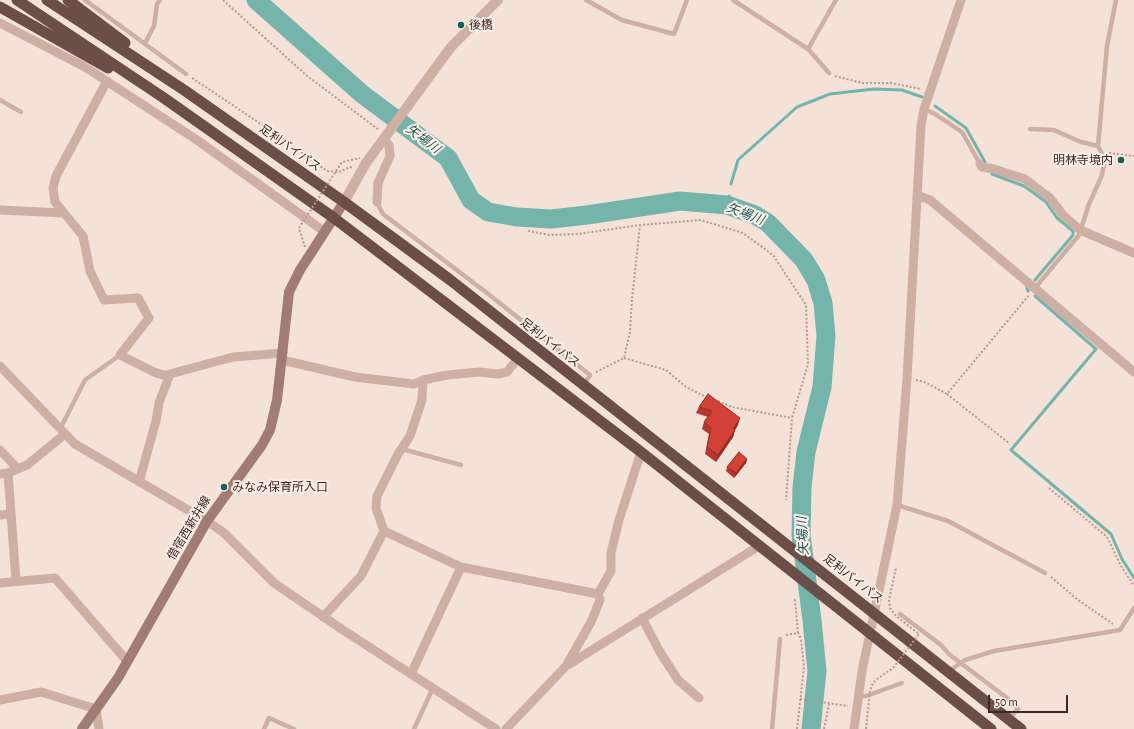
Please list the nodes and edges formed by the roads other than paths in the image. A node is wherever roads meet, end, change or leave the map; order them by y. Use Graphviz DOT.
graph roads {
  1 [pos="17,0"];
  2 [pos="47,0"];
  3 [pos="68,0"];
  4 [pos="85,0"];
  5 [pos="160,0"];
  6 [pos="498,0"];
  7 [pos="586,0"];
  8 [pos="687,0"];
  9 [pos="732,0"];
  10 [pos="836,0"];
  11 [pos="961,0"];
  12 [pos="1116,0"];
  13 [pos="0,7"];
  14 [pos="0,23"];
  15 [pos="145,43"];
  16 [pos="808,49"];
  17 [pos="829,73"];
  18 [pos="186,74"];
  19 [pos="107,82"];
  20 [pos="184,90"];
  21 [pos="164,98"];
  22 [pos="0,100"];
  23 [pos="924,109"];
  24 [pos="21,112"];
  25 [pos="1030,129"];
  26 [pos="387,135"];
  27 [pos="1098,146"];
  28 [pos="980,164"];
  29 [pos="917,195"];
  30 [pos="344,202"];
  31 [pos="377,202"];
  32 [pos="0,210"];
  33 [pos="63,213"];
  34 [pos="334,218"];
  35 [pos="1080,230"];
  36 [pos="325,232"];
  37 [pos="1134,253"];
  38 [pos="1035,288"];
  39 [pos="120,354"];
  40 [pos="282,356"];
  41 [pos="518,358"];
  42 [pos="0,366"];
  43 [pos="1134,372"];
  44 [pos="169,376"];
  45 [pos="423,380"];
  46 [pos="584,386"];
  47 [pos="62,431"];
  48 [pos="402,449"];
  49 [pos="0,450"];
  50 [pos="641,452"];
  51 [pos="461,465"];
  52 [pos="18,469"];
  53 [pos="4,473"];
  54 [pos="139,482"];
  55 [pos="897,505"];
  56 [pos="11,514"];
  57 [pos="0,515"];
  58 [pos="207,521"];
  59 [pos="384,531"];
  60 [pos="759,546"];
  61 [pos="461,566"];
  62 [pos="1045,572"];
  63 [pos="16,582"];
  64 [pos="0,583"];
  65 [pos="598,594"];
  66 [pos="1134,608"];
  67 [pos="874,612"];
  68 [pos="900,614"];
  69 [pos="323,617"];
  70 [pos="642,618"];
  71 [pos="870,635"];
  72 [pos="780,639"];
  73 [pos="127,662"];
  74 [pos="960,663"];
  75 [pos="566,666"];
  76 [pos="949,671"];
  77 [pos="411,674"];
  78 [pos="902,683"];
  79 [pos="433,688"];
  80 [pos="858,696"];
  81 [pos="699,698"];
  82 [pos="0,700"];
  83 [pos="96,709"];
  84 [pos="1009,720"];
  85 [pos="82,729"];
  86 [pos="99,729"];
  87 [pos="264,729"];
  88 [pos="294,729"];
  89 [pos="414,729"];
  90 [pos="496,729"];
  91 [pos="506,729"];
  92 [pos="772,729"];
  93 [pos="854,729"];
  94 [pos="991,729"];
  95 [pos="1021,729"];
  1 -- 21 [label="highway"];
  2 -- 20 [label="highway, 足利バイパス"];
  3 -- 20 [label="highway"];
  4 -- 15 [label="lane"];
  5 -- 15 [label="lane"];
  6 -- 26 [label="street"];
  7 -- 8 [label="lane"];
  9 -- 16 [label="lane"];
  10 -- 16 [label="lane"];
  11 -- 23 [label="street"];
  12 -- 27 [label="lane"];
  13 -- 21 [label="highway"];
  14 -- 19 [label="street"];
  15 -- 18 [label="lane"];
  16 -- 17 [label="lane"];
  19 -- 33 [label="street"];
  19 -- 36 [label="street"];
  20 -- 30 [label="highway, 足利バイパス"];
  21 -- 34 [label="highway"];
  22 -- 24 [label="lane"];
  23 -- 28 [label="lane"];
  23 -- 29 [label="street"];
  25 -- 27 [label="lane"];
  26 -- 30 [label="street"];
  26 -- 31 [label="street"];
  27 -- 35 [label="lane"];
  28 -- 35 [label="street"];
  29 -- 38 [label="street"];
  29 -- 55 [label="street"];
  30 -- 34 [label="main road, 借宿西新井線"];
  30 -- 46 [label="highway, 足利バイパス"];
  31 -- 46 [label="lane"];
  32 -- 33 [label="street"];
  33 -- 39 [label="street"];
  34 -- 36 [label="main road, 借宿西新井線"];
  34 -- 41 [label="highway"];
  35 -- 37 [label="street"];
  35 -- 38 [label="lane"];
  36 -- 40 [label="main road, 借宿西新井線"];
  38 -- 43 [label="street"];
  39 -- 44 [label="street"];
  39 -- 47 [label="lane"];
  40 -- 44 [label="street"];
  40 -- 45 [label="street"];
  40 -- 58 [label="main road, 借宿西新井線"];
  41 -- 45 [label="street"];
  41 -- 50 [label="highway"];
  42 -- 47 [label="street"];
  44 -- 54 [label="street"];
  45 -- 48 [label="street"];
  46 -- 67 [label="highway, 足利バイパス"];
  47 -- 52 [label="street"];
  47 -- 54 [label="street"];
  48 -- 51 [label="lane"];
  48 -- 59 [label="street"];
  49 -- 52 [label="street"];
  50 -- 60 [label="highway"];
  50 -- 65 [label="street"];
  52 -- 53 [label="street"];
  53 -- 56 [label="street"];
  54 -- 58 [label="street"];
  55 -- 62 [label="lane"];
  55 -- 67 [label="street"];
  56 -- 57 [label="street"];
  56 -- 63 [label="street"];
  58 -- 69 [label="street"];
  58 -- 73 [label="main road, 借宿西新井線"];
  59 -- 61 [label="street"];
  59 -- 69 [label="street"];
  60 -- 70 [label="street"];
  60 -- 71 [label="highway"];
  61 -- 65 [label="street"];
  61 -- 77 [label="street"];
  63 -- 64 [label="street"];
  63 -- 73 [label="street"];
  65 -- 75 [label="street"];
  66 -- 74 [label="lane"];
  67 -- 71 [label="street"];
  67 -- 76 [label="highway, 足利バイパス"];
  68 -- 74 [label="lane"];
  69 -- 77 [label="street"];
  70 -- 75 [label="street"];
  70 -- 81 [label="street"];
  71 -- 80 [label="street"];
  71 -- 94 [label="highway"];
  72 -- 92 [label="lane"];
  73 -- 83 [label="main road, 借宿西新井線"];
  74 -- 76 [label="lane"];
  74 -- 84 [label="lane"];
  75 -- 91 [label="street"];
  76 -- 84 [label="highway, 足利バイパス"];
  77 -- 79 [label="street"];
  78 -- 80 [label="lane"];
  79 -- 89 [label="lane"];
  79 -- 90 [label="street"];
  80 -- 93 [label="street"];
  82 -- 83 [label="street"];
  83 -- 85 [label="main road, 借宿西新井線"];
  83 -- 86 [label="street"];
  84 -- 95 [label="highway, 足利バイパス"];
  87 -- 88 [label="lane"];
}
